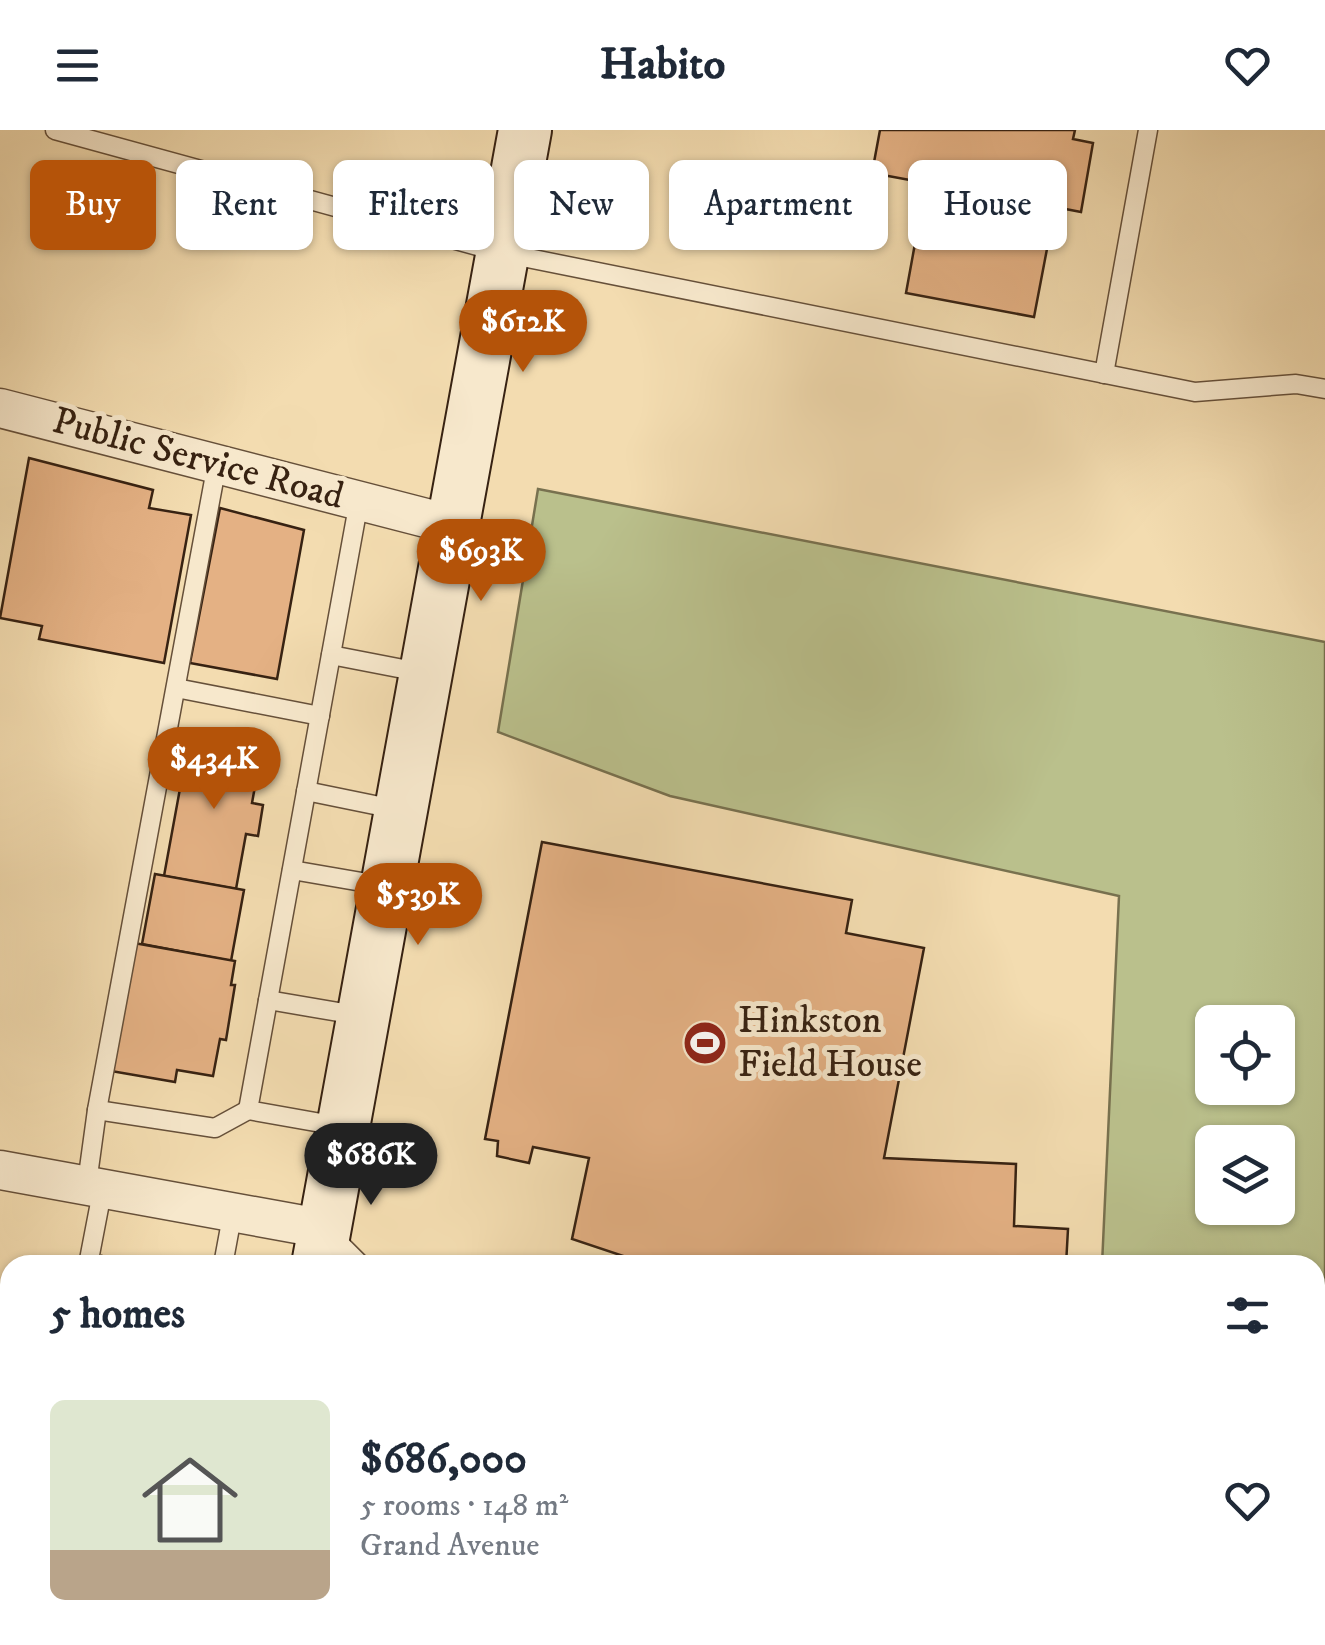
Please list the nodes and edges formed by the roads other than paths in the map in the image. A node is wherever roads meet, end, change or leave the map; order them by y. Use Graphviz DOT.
graph roads {
  1 [pos="56,130"];
  2 [pos="525,130"];
  3 [pos="1148,130"];
  4 [pos="503,252"];
  5 [pos="1104,374"];
  6 [pos="1325,390"];
  7 [pos="0,408"];
  8 [pos="217,464"];
  9 [pos="359,501"];
  10 [pos="453,525"];
  11 [pos="332,655"];
  12 [pos="426,674"];
  13 [pos="176,688"];
  14 [pos="320,716"];
  15 [pos="306,790"];
  16 [pos="401,810"];
  17 [pos="292,870"];
  18 [pos="387,887"];
  19 [pos="268,1000"];
  20 [pos="364,1016"];
  21 [pos="97,1110"];
  22 [pos="248,1110"];
  23 [pos="343,1127"];
  24 [pos="0,1170"];
  25 [pos="95,1185"];
  26 [pos="233,1211"];
  27 [pos="335,1253"];
  28 [pos="89,1255"];
  29 [pos="225,1255"];
  1 -- 4 [label="lane"];
  2 -- 4 [label="main road"];
  3 -- 5 [label="lane"];
  4 -- 5 [label="lane"];
  4 -- 10 [label="main road"];
  5 -- 6 [label="lane"];
  7 -- 8 [label="street, Public Service Road"];
  8 -- 9 [label="street, Public Service Road"];
  8 -- 13 [label="lane"];
  9 -- 10 [label="street, Public Service Road"];
  9 -- 11 [label="lane"];
  10 -- 12 [label="main road"];
  11 -- 12 [label="lane"];
  11 -- 14 [label="lane"];
  12 -- 16 [label="main road"];
  13 -- 14 [label="lane"];
  13 -- 21 [label="lane"];
  14 -- 15 [label="lane"];
  15 -- 16 [label="lane"];
  15 -- 17 [label="lane"];
  16 -- 18 [label="main road"];
  17 -- 18 [label="lane"];
  17 -- 19 [label="lane"];
  18 -- 20 [label="main road"];
  19 -- 20 [label="lane"];
  19 -- 22 [label="lane"];
  20 -- 23 [label="main road"];
  21 -- 22 [label="lane"];
  21 -- 25 [label="lane"];
  22 -- 23 [label="lane"];
  23 -- 27 [label="main road"];
  24 -- 25 [label="street"];
  25 -- 26 [label="street"];
  25 -- 28 [label="lane"];
  26 -- 27 [label="street"];
  26 -- 29 [label="lane"];
}
